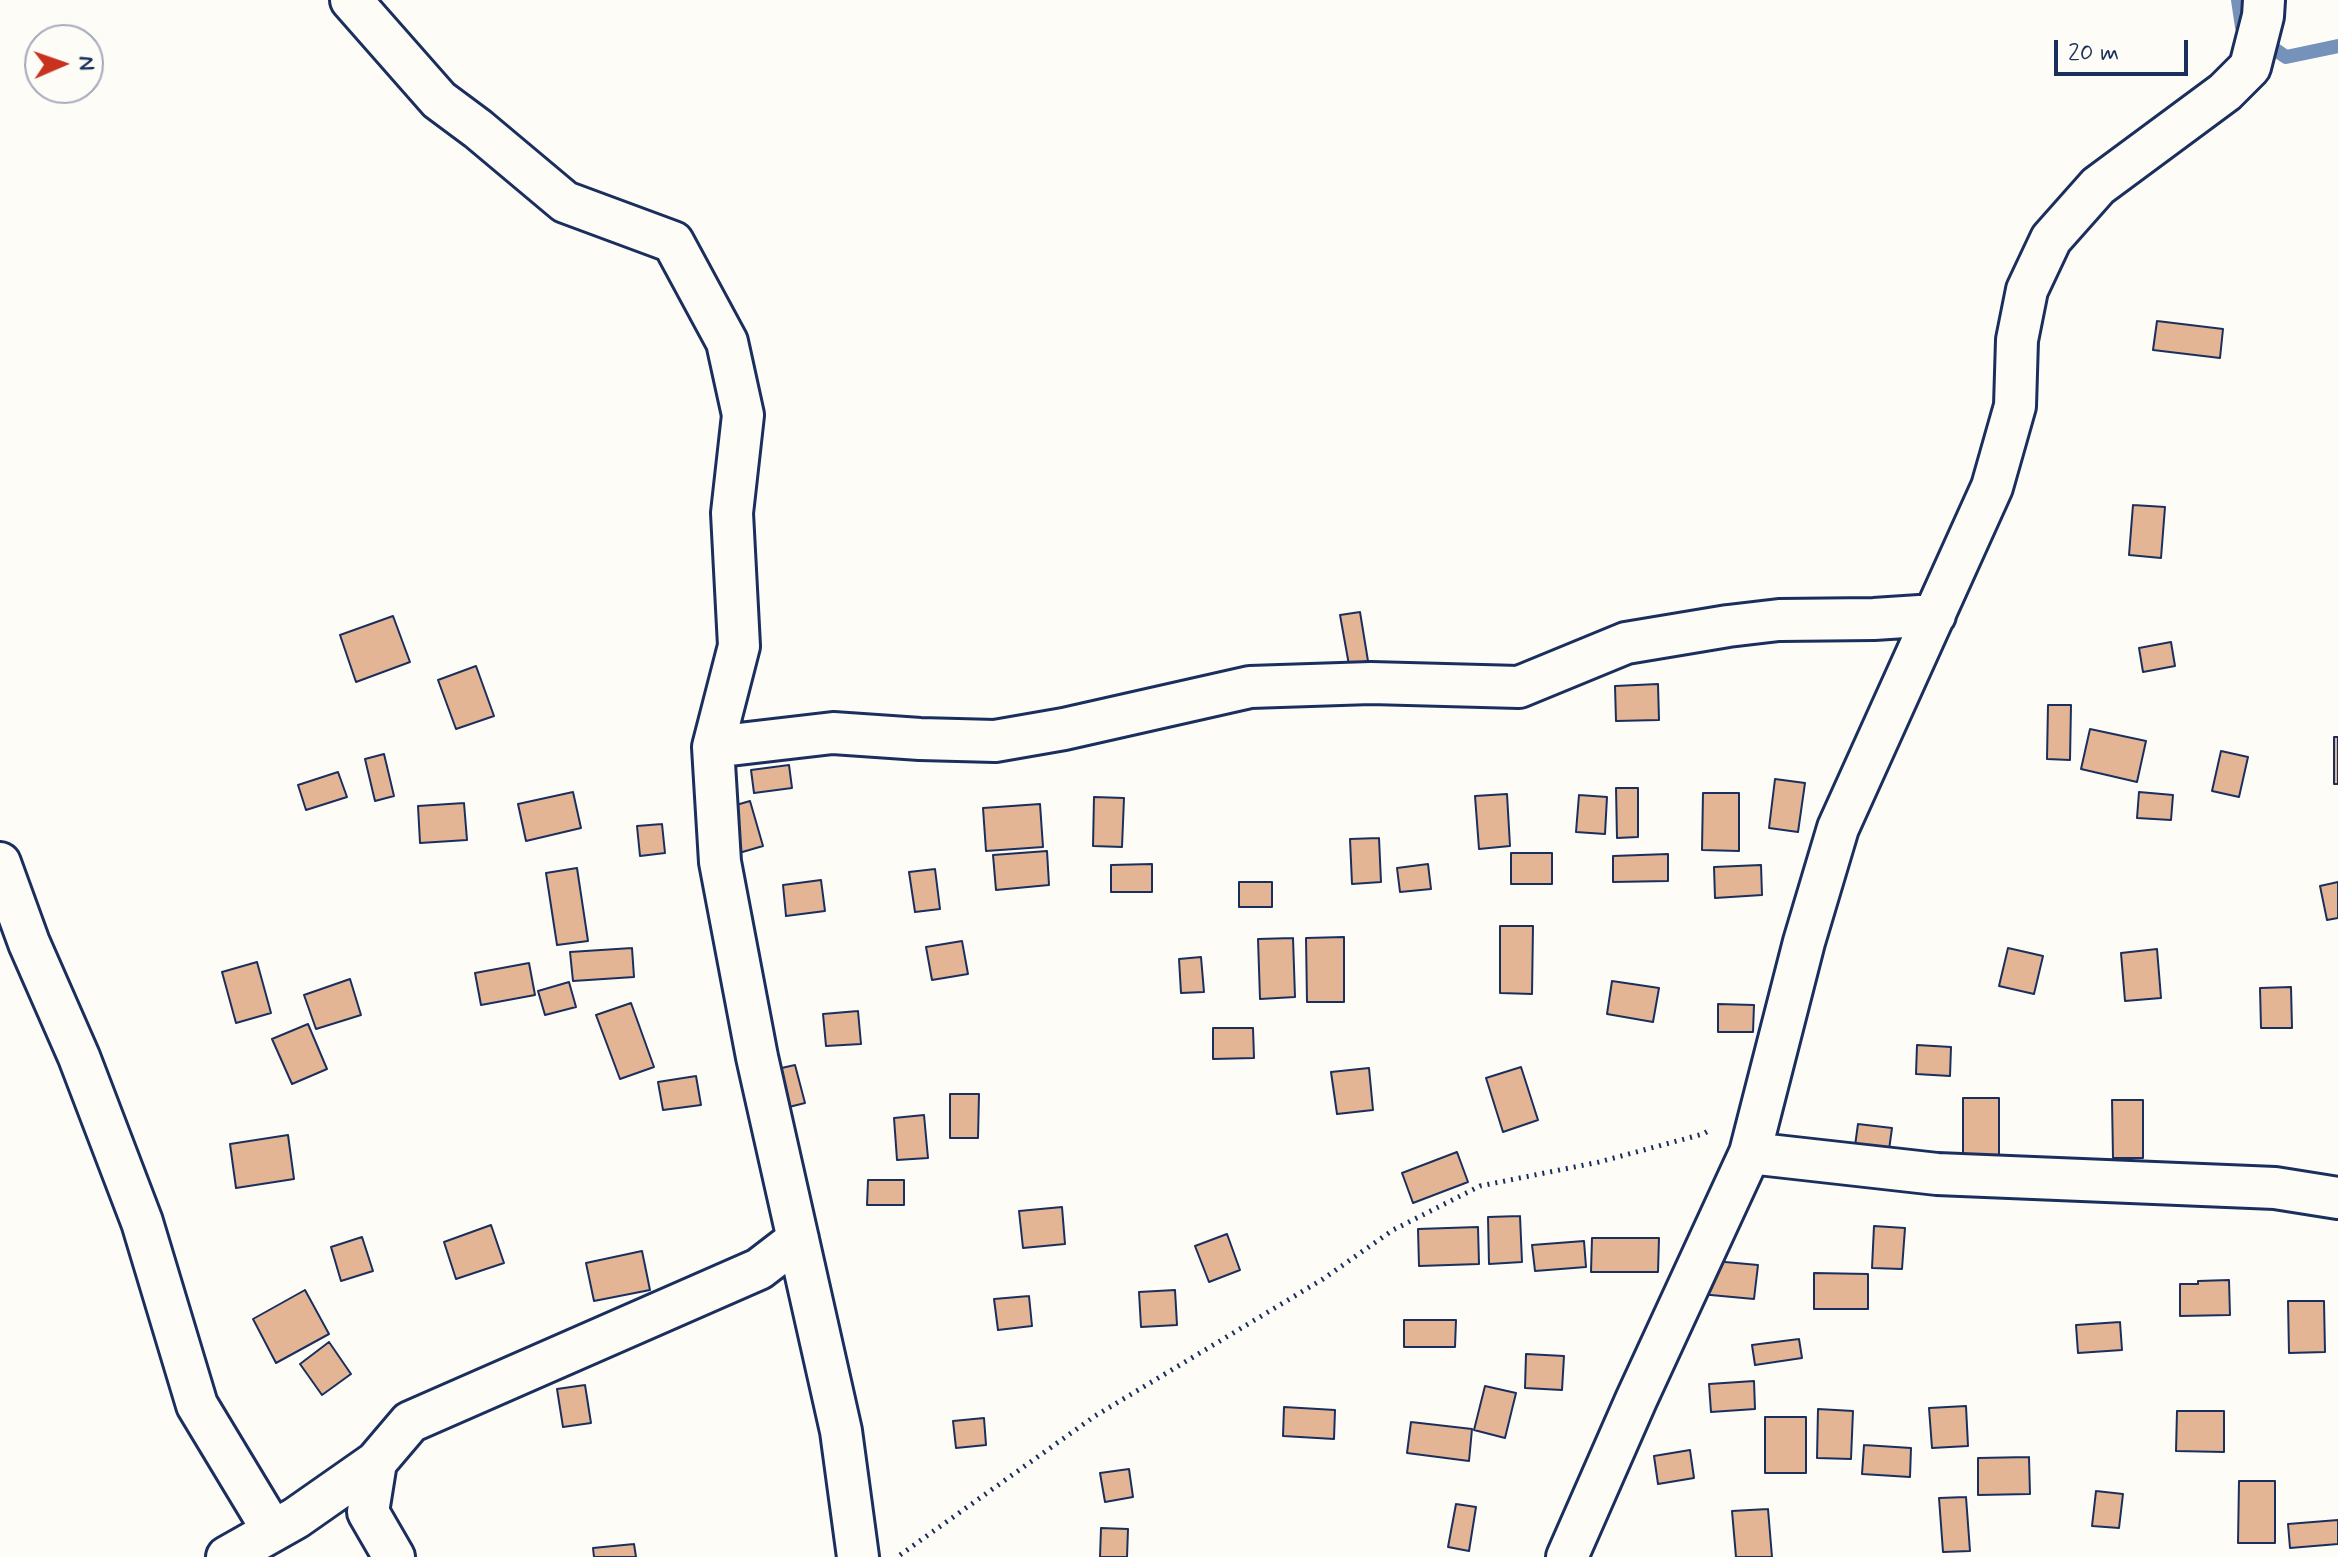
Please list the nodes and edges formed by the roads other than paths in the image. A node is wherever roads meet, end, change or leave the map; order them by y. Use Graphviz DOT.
graph roads {
  1 [pos="351,0"];
  2 [pos="2264,0"];
  3 [pos="1935,615"];
  4 [pos="713,747"];
  5 [pos="0,863"];
  6 [pos="1750,1153"];
  7 [pos="2338,1198"];
  8 [pos="798,1239"];
  9 [pos="376,1462"];
  10 [pos="273,1531"];
  11 [pos="227,1557"];
  12 [pos="394,1557"];
  13 [pos="858,1557"];
  14 [pos="1567,1557"];
  1 -- 4 [label="street"];
  2 -- 3 [label="street"];
  3 -- 4 [label="street"];
  3 -- 6 [label="street"];
  4 -- 8 [label="street"];
  5 -- 10 [label="street"];
  6 -- 7 [label="street"];
  6 -- 14 [label="street"];
  8 -- 9 [label="street"];
  8 -- 13 [label="street"];
  9 -- 10 [label="street"];
  9 -- 12 [label="street"];
  10 -- 11 [label="street"];
}
